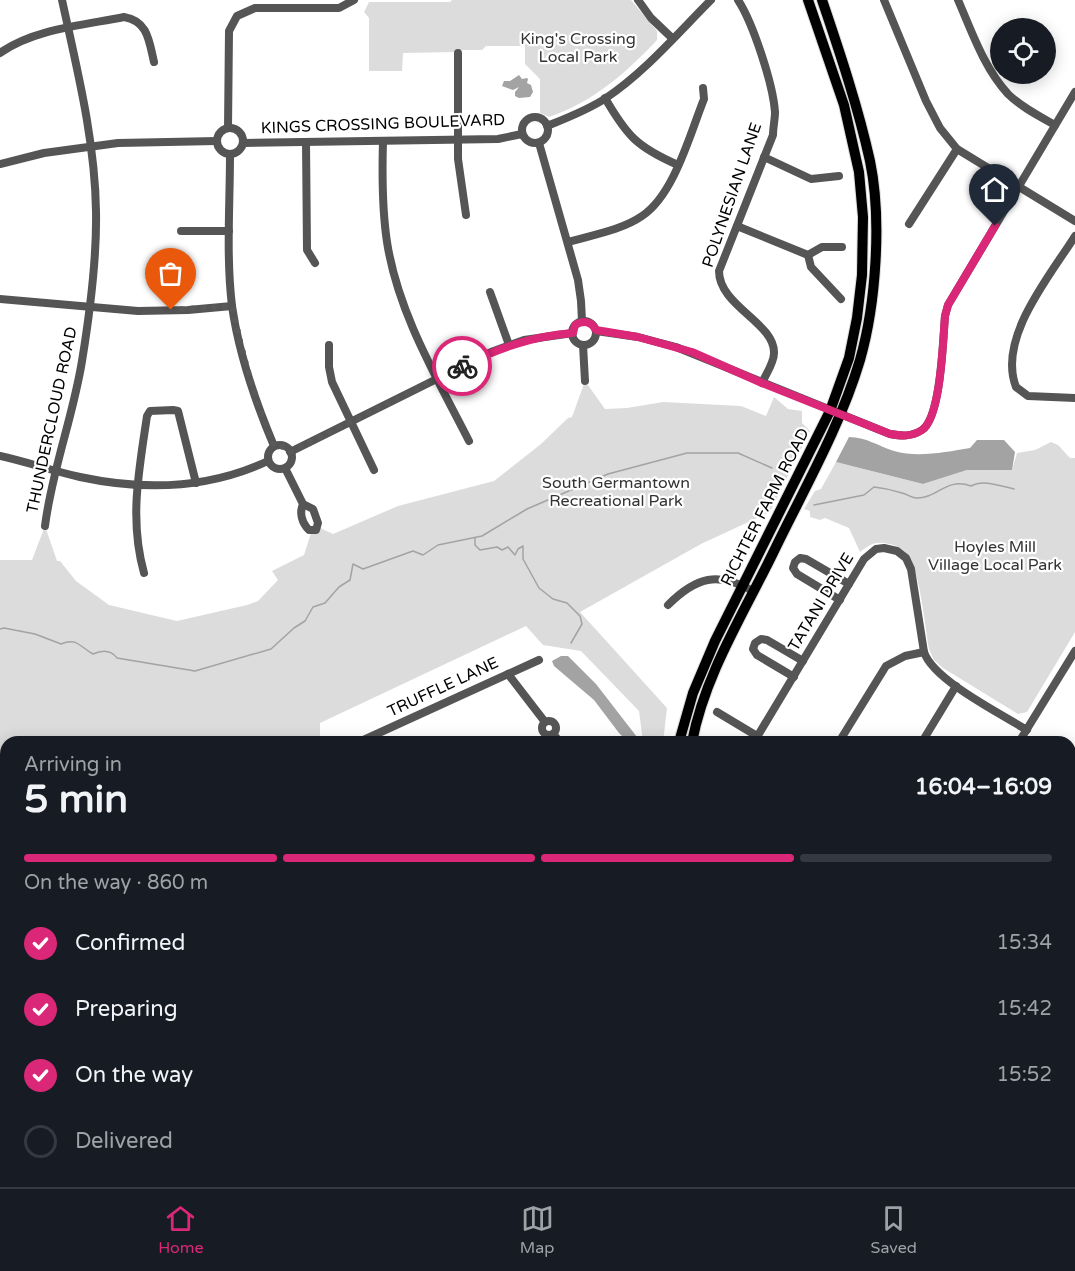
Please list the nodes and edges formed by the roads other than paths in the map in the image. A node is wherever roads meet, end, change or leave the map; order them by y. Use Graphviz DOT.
graph roads {
  1 [pos="62,0"];
  2 [pos="354,0"];
  3 [pos="638,0"];
  4 [pos="711,0"];
  5 [pos="738,0"];
  6 [pos="808,0"];
  7 [pos="822,0"];
  8 [pos="884,0"];
  9 [pos="958,0"];
  10 [pos="68,28"];
  11 [pos="672,38"];
  12 [pos="0,53"];
  13 [pos="458,53"];
  14 [pos="154,62"];
  15 [pos="703,88"];
  16 [pos="1075,92"];
  17 [pos="605,98"];
  18 [pos="1055,124"];
  19 [pos="547,126"];
  20 [pos="228,128"];
  21 [pos="522,134"];
  22 [pos="459,140"];
  23 [pos="217,141"];
  24 [pos="383,141"];
  25 [pos="306,142"];
  26 [pos="243,143"];
  27 [pos="539,143"];
  28 [pos="90,146"];
  29 [pos="957,149"];
  30 [pos="230,154"];
  31 [pos="764,157"];
  32 [pos="0,164"];
  33 [pos="678,165"];
  34 [pos="839,176"];
  35 [pos="1018,186"];
  36 [pos="466,215"];
  37 [pos="1075,221"];
  38 [pos="909,224"];
  39 [pos="737,226"];
  40 [pos="181,231"];
  41 [pos="230,231"];
  42 [pos="1075,236"];
  43 [pos="568,242"];
  44 [pos="842,247"];
  45 [pos="808,255"];
  46 [pos="315,263"];
  47 [pos="490,292"];
  48 [pos="0,299"];
  49 [pos="840,300"];
  50 [pos="232,306"];
  51 [pos="90,307"];
  52 [pos="582,321"];
  53 [pos="596,330"];
  54 [pos="573,333"];
  55 [pos="329,345"];
  56 [pos="508,345"];
  57 [pos="583,345"];
  58 [pos="437,378"];
  59 [pos="585,381"];
  60 [pos="762,383"];
  61 [pos="1075,398"];
  62 [pos="835,413"];
  63 [pos="351,421"];
  64 [pos="469,441"];
  65 [pos="274,446"];
  66 [pos="290,452"];
  67 [pos="0,456"];
  68 [pos="268,461"];
  69 [pos="285,468"];
  70 [pos="55,469"];
  71 [pos="374,470"];
  72 [pos="196,483"];
  73 [pos="136,485"];
  74 [pos="303,504"];
  75 [pos="45,526"];
  76 [pos="144,573"];
  77 [pos="742,585"];
  78 [pos="849,585"];
  79 [pos="753,591"];
  80 [pos="840,600"];
  81 [pos="668,605"];
  82 [pos="1075,651"];
  83 [pos="924,652"];
  84 [pos="539,660"];
  85 [pos="803,661"];
  86 [pos="508,674"];
  87 [pos="794,677"];
  88 [pos="956,686"];
  89 [pos="717,712"];
  90 [pos="1027,730"];
  91 [pos="383,736"];
  92 [pos="556,736"];
  93 [pos="681,736"];
  94 [pos="694,736"];
  95 [pos="752,736"];
  96 [pos="758,736"];
  97 [pos="843,736"];
  98 [pos="926,736"];
  99 [pos="1023,736"];
  1 -- 10 [label="street, THUNDERCLOUD ROAD"];
  2 -- 20 [label="street"];
  3 -- 11 [label="street"];
  4 -- 11 [label="street"];
  5 -- 31 [label="street, POLYNESIAN LANE"];
  6 -- 62 [label="main road, RICHTER FARM ROAD"];
  7 -- 62 [label="main road, RICHTER FARM ROAD"];
  8 -- 29 [label="street"];
  9 -- 18 [label="street"];
  10 -- 12 [label="street"];
  10 -- 14 [label="street"];
  10 -- 28 [label="street, THUNDERCLOUD ROAD"];
  11 -- 17 [label="street"];
  13 -- 22 [label="street"];
  15 -- 33 [label="street"];
  16 -- 18 [label="street"];
  17 -- 19 [label="street"];
  17 -- 33 [label="street"];
  18 -- 35 [label="street"];
  19 -- 21 [label="street"];
  19 -- 27 [label="street"];
  20 -- 23 [label="street"];
  20 -- 26 [label="street"];
  21 -- 22 [label="street, KINGS CROSSING BOULEVARD"];
  21 -- 27 [label="street"];
  22 -- 24 [label="street, KINGS CROSSING BOULEVARD"];
  22 -- 36 [label="street"];
  23 -- 28 [label="street"];
  23 -- 30 [label="street"];
  24 -- 25 [label="street, KINGS CROSSING BOULEVARD"];
  24 -- 58 [label="street"];
  25 -- 26 [label="street, KINGS CROSSING BOULEVARD"];
  25 -- 46 [label="street"];
  26 -- 30 [label="street"];
  27 -- 43 [label="street"];
  28 -- 32 [label="street"];
  28 -- 51 [label="street, THUNDERCLOUD ROAD"];
  29 -- 35 [label="street"];
  29 -- 38 [label="street"];
  30 -- 41 [label="street"];
  31 -- 34 [label="street"];
  31 -- 39 [label="street, POLYNESIAN LANE"];
  33 -- 43 [label="street"];
  35 -- 37 [label="street"];
  35 -- 62 [label="street"];
  39 -- 45 [label="street"];
  39 -- 60 [label="street, POLYNESIAN LANE"];
  40 -- 41 [label="street"];
  41 -- 50 [label="street"];
  42 -- 61 [label="street"];
  43 -- 52 [label="street"];
  44 -- 45 [label="street"];
  45 -- 49 [label="street"];
  47 -- 56 [label="street"];
  48 -- 51 [label="street"];
  50 -- 51 [label="street"];
  50 -- 65 [label="street"];
  51 -- 70 [label="street, THUNDERCLOUD ROAD"];
  52 -- 53 [label="street"];
  52 -- 54 [label="street"];
  53 -- 57 [label="street"];
  53 -- 60 [label="street"];
  54 -- 56 [label="street"];
  54 -- 57 [label="street"];
  55 -- 63 [label="street"];
  56 -- 58 [label="street"];
  57 -- 59 [label="street"];
  58 -- 63 [label="street"];
  58 -- 64 [label="street"];
  60 -- 62 [label="street"];
  62 -- 77 [label="main road, RICHTER FARM ROAD"];
  62 -- 79 [label="main road, RICHTER FARM ROAD"];
  63 -- 66 [label="street"];
  63 -- 71 [label="street"];
  65 -- 66 [label="street"];
  65 -- 68 [label="street"];
  66 -- 69 [label="street"];
  67 -- 70 [label="street"];
  68 -- 69 [label="street"];
  68 -- 72 [label="street"];
  69 -- 74 [label="street"];
  70 -- 73 [label="street"];
  70 -- 75 [label="street, THUNDERCLOUD ROAD"];
  72 -- 73 [label="street"];
  72 -- 73 [label="street"];
  73 -- 76 [label="street"];
  77 -- 79 [label="street"];
  77 -- 81 [label="street"];
  77 -- 93 [label="main road, RICHTER FARM ROAD"];
  78 -- 80 [label="street, TATANI DRIVE"];
  78 -- 80 [label="street"];
  78 -- 83 [label="street, TATANI DRIVE"];
  79 -- 94 [label="main road, RICHTER FARM ROAD"];
  80 -- 85 [label="street, TATANI DRIVE"];
  82 -- 90 [label="street"];
  83 -- 88 [label="street, TATANI DRIVE"];
  83 -- 97 [label="street"];
  84 -- 86 [label="street, TRUFFLE LANE"];
  85 -- 87 [label="street, TATANI DRIVE"];
  85 -- 87 [label="street"];
  86 -- 91 [label="street, TRUFFLE LANE"];
  86 -- 92 [label="street"];
  87 -- 96 [label="street, TATANI DRIVE"];
  88 -- 90 [label="street, TATANI DRIVE"];
  88 -- 98 [label="street"];
  89 -- 95 [label="street"];
  90 -- 99 [label="street"];
}
